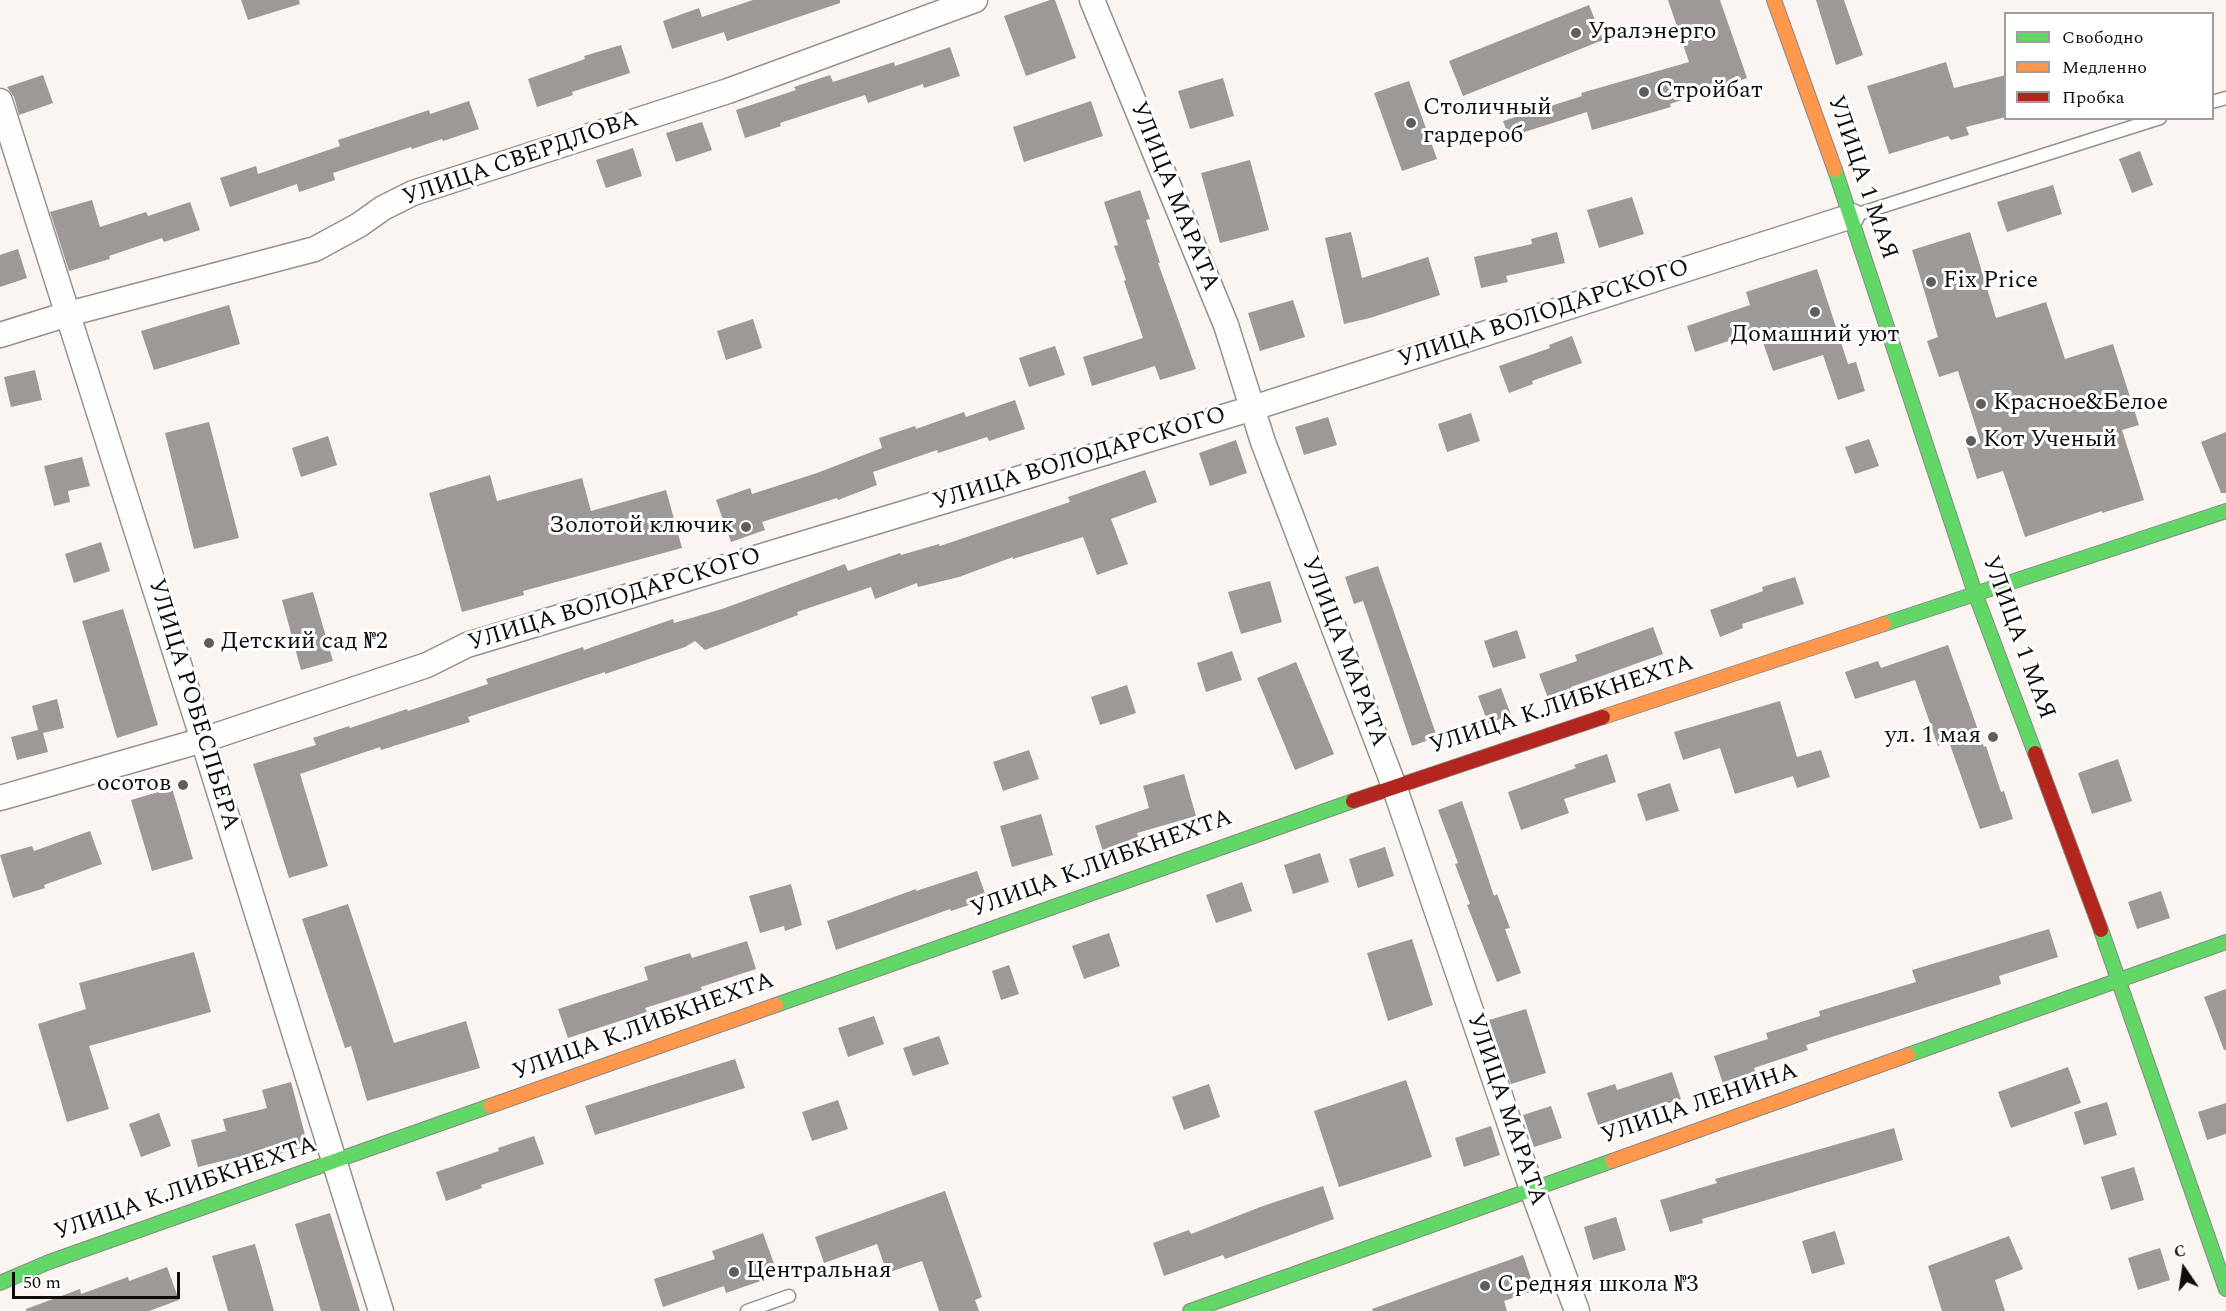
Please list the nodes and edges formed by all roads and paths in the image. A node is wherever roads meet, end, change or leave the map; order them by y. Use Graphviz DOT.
graph roads {
  1 [pos="975,0"];
  2 [pos="1092,0"];
  3 [pos="1774,0"];
  4 [pos="0,101"];
  5 [pos="2154,120"];
  6 [pos="1852,216"];
  7 [pos="68,314"];
  8 [pos="0,335"];
  9 [pos="1253,408"];
  10 [pos="2226,511"];
  11 [pos="1975,593"];
  12 [pos="203,741"];
  13 [pos="1394,786"];
  14 [pos="0,798"];
  15 [pos="2226,942"];
  16 [pos="2120,981"];
  17 [pos="334,1161"];
  18 [pos="1532,1189"];
  19 [pos="0,1283"];
  20 [pos="2226,1289"];
  21 [pos="789,1296"];
  22 [pos="381,1311"];
  23 [pos="747,1311"];
  24 [pos="1190,1311"];
  25 [pos="1577,1311"];
  1 -- 7 [label="street, УЛИЦА СВЕРДЛОВА"];
  2 -- 9 [label="street, УЛИЦА МАРАТА"];
  3 -- 6 [label="main road, УЛИЦА 1 МАЯ"];
  4 -- 7 [label="street, УЛИЦА РОБЕСПЬЕРА"];
  5 -- 6 [label="lane, УЛИЦА ВОЛОДАРСКОГО"];
  6 -- 9 [label="street, УЛИЦА ВОЛОДАРСКОГО"];
  6 -- 11 [label="main road, УЛИЦА 1 МАЯ"];
  7 -- 8 [label="street, УЛИЦА СВЕРДЛОВА"];
  7 -- 12 [label="street, УЛИЦА РОБЕСПЬЕРА"];
  9 -- 12 [label="street, УЛИЦА ВОЛОДАРСКОГО"];
  9 -- 13 [label="street, УЛИЦА МАРАТА"];
  10 -- 11 [label="main road, УЛИЦА К.ЛИБКНЕХТА"];
  11 -- 13 [label="main road, УЛИЦА К.ЛИБКНЕХТА"];
  11 -- 16 [label="main road, УЛИЦА 1 МАЯ"];
  12 -- 14 [label="street, УЛИЦА ВОЛОДАРСКОГО"];
  12 -- 17 [label="street, УЛИЦА РОБЕСПЬЕРА"];
  13 -- 17 [label="main road, УЛИЦА К.ЛИБКНЕХТА"];
  13 -- 18 [label="street, УЛИЦА МАРАТА"];
  15 -- 16 [label="main road, УЛИЦА ЛЕНИНА"];
  16 -- 18 [label="main road, УЛИЦА ЛЕНИНА"];
  16 -- 20 [label="main road, УЛИЦА 1 МАЯ"];
  17 -- 19 [label="main road, УЛИЦА К.ЛИБКНЕХТА"];
  17 -- 22 [label="street, УЛИЦА РОБЕСПЬЕРА"];
  18 -- 24 [label="main road, УЛИЦА ЛЕНИНА"];
  18 -- 25 [label="street, УЛИЦА МАРАТА"];
  21 -- 23 [label="lane"];
}
